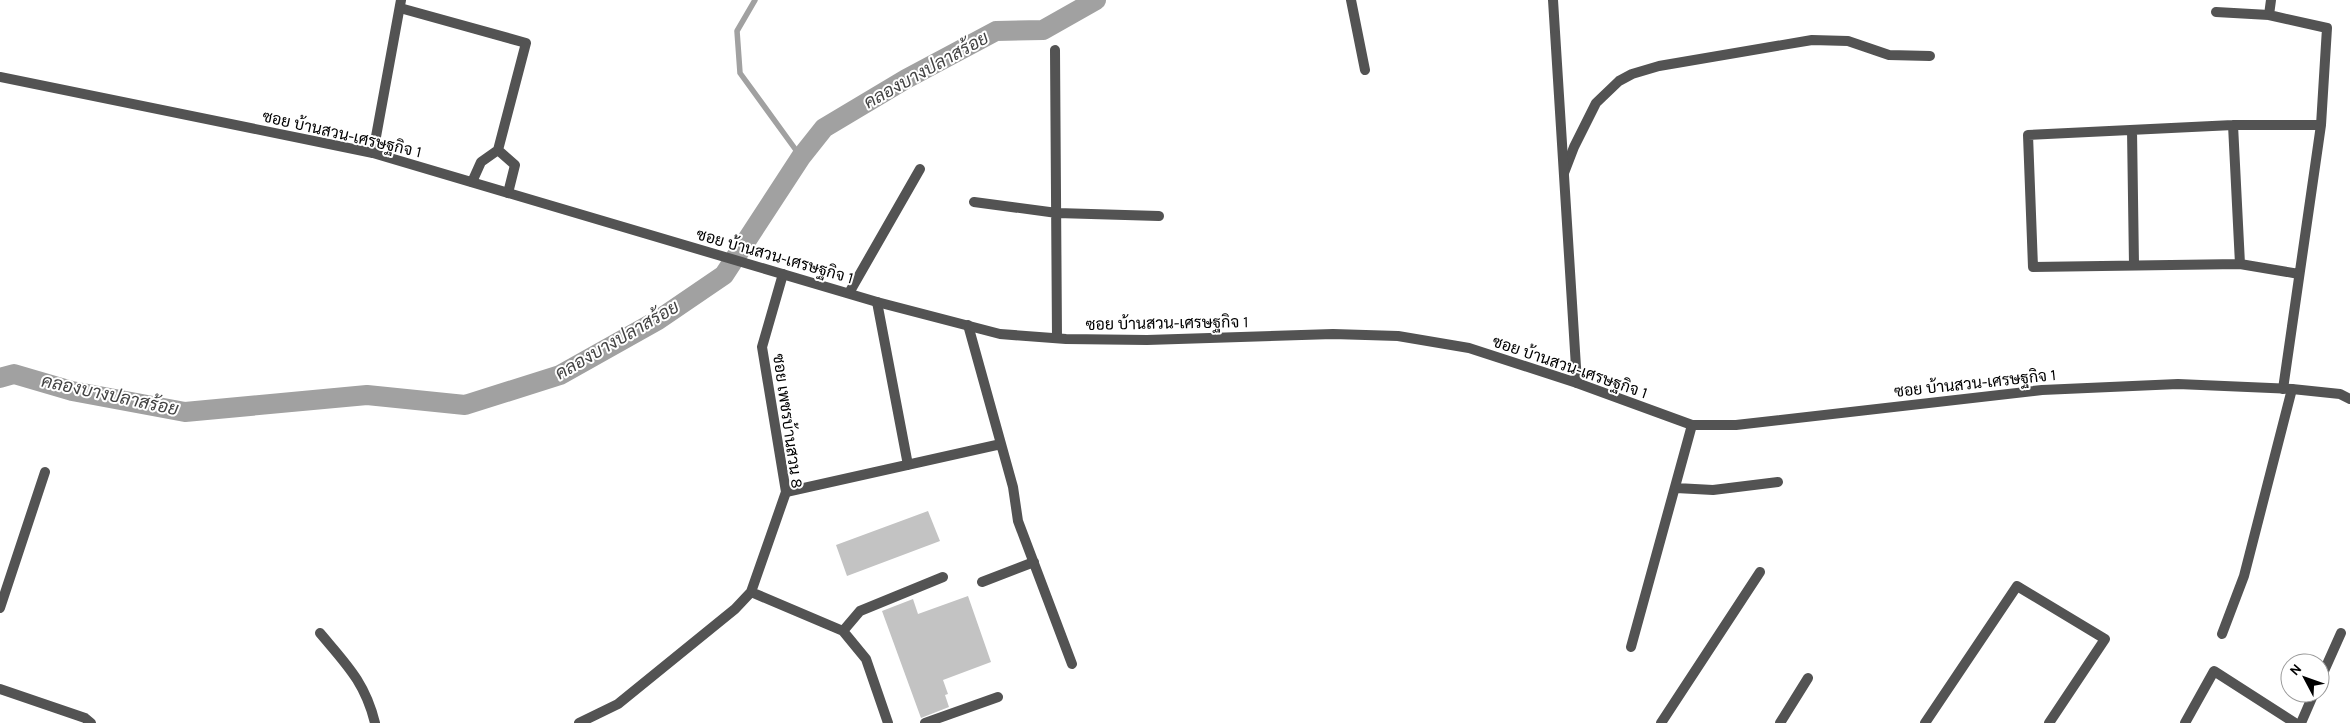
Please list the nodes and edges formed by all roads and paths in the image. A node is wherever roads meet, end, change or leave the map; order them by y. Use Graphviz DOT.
graph roads {
  1 [pos="1351,0"];
  2 [pos="1553,0"];
  3 [pos="2271,0"];
  4 [pos="400,4"];
  5 [pos="2216,12"];
  6 [pos="2269,15"];
  7 [pos="1055,50"];
  8 [pos="1930,56"];
  9 [pos="1365,70"];
  10 [pos="0,77"];
  11 [pos="2233,125"];
  12 [pos="2320,125"];
  13 [pos="2132,130"];
  14 [pos="498,150"];
  15 [pos="373,153"];
  16 [pos="920,169"];
  17 [pos="1564,173"];
  18 [pos="472,182"];
  19 [pos="508,193"];
  20 [pos="974,202"];
  21 [pos="1056,213"];
  22 [pos="1159,216"];
  23 [pos="2240,264"];
  24 [pos="2134,265"];
  25 [pos="782,274"];
  26 [pos="2299,274"];
  27 [pos="849,293"];
  28 [pos="877,302"];
  29 [pos="968,326"];
  30 [pos="1057,338"];
  31 [pos="1578,383"];
  32 [pos="2287,389"];
  33 [pos="2350,399"];
  34 [pos="1692,425"];
  35 [pos="1001,444"];
  36 [pos="908,466"];
  37 [pos="44,472"];
  38 [pos="1778,482"];
  39 [pos="1676,488"];
  40 [pos="786,492"];
  41 [pos="1034,562"];
  42 [pos="1760,572"];
  43 [pos="943,577"];
  44 [pos="982,582"];
  45 [pos="751,592"];
  46 [pos="0,608"];
  47 [pos="842,631"];
  48 [pos="320,633"];
  49 [pos="2341,633"];
  50 [pos="2222,634"];
  51 [pos="1631,647"];
  52 [pos="2330,658"];
  53 [pos="1072,664"];
  54 [pos="1808,678"];
  55 [pos="0,690"];
  56 [pos="998,697"];
  57 [pos="2310,703"];
  58 [pos="92,723"];
  59 [pos="375,723"];
  60 [pos="578,723"];
  61 [pos="888,723"];
  62 [pos="925,723"];
  63 [pos="1661,723"];
  64 [pos="1780,723"];
  65 [pos="1925,723"];
  66 [pos="2049,723"];
  67 [pos="2184,723"];
  68 [pos="2295,723"];
  69 [pos="2301,723"];
  1 -- 9 [label="street"];
  2 -- 17 [label="street"];
  3 -- 6 [label="street"];
  4 -- 14 [label="street"];
  4 -- 15 [label="street"];
  5 -- 6 [label="street"];
  6 -- 12 [label="street"];
  7 -- 21 [label="street"];
  8 -- 17 [label="street"];
  10 -- 15 [label="street, ซอย บ้านสวน-เศรษฐกิจ 1"];
  11 -- 12 [label="street"];
  11 -- 13 [label="street"];
  11 -- 23 [label="street"];
  12 -- 26 [label="street"];
  13 -- 24 [label="street"];
  13 -- 24 [label="street"];
  14 -- 18 [label="street"];
  14 -- 19 [label="street"];
  15 -- 18 [label="street, ซอย บ้านสวน-เศรษฐกิจ 1"];
  16 -- 27 [label="street"];
  17 -- 31 [label="street"];
  18 -- 19 [label="street, ซอย บ้านสวน-เศรษฐกิจ 1"];
  19 -- 25 [label="street, ซอย บ้านสวน-เศรษฐกิจ 1"];
  20 -- 21 [label="street"];
  21 -- 22 [label="street"];
  21 -- 30 [label="street"];
  23 -- 24 [label="street"];
  23 -- 26 [label="street"];
  25 -- 27 [label="street, ซอย บ้านสวน-เศรษฐกิจ 1"];
  25 -- 40 [label="street, ซอย เพชรบ้านสวน 8"];
  26 -- 32 [label="street"];
  27 -- 28 [label="street, ซอย บ้านสวน-เศรษฐกิจ 1"];
  28 -- 29 [label="street, ซอย บ้านสวน-เศรษฐกิจ 1"];
  28 -- 36 [label="street"];
  29 -- 30 [label="street, ซอย บ้านสวน-เศรษฐกิจ 1"];
  29 -- 35 [label="street"];
  30 -- 31 [label="street, ซอย บ้านสวน-เศรษฐกิจ 1"];
  31 -- 34 [label="street, ซอย บ้านสวน-เศรษฐกิจ 1"];
  32 -- 33 [label="street, ซอย บ้านสวน-เศรษฐกิจ 1"];
  32 -- 34 [label="street, ซอย บ้านสวน-เศรษฐกิจ 1"];
  32 -- 50 [label="street"];
  34 -- 39 [label="street"];
  35 -- 36 [label="street"];
  35 -- 41 [label="street"];
  36 -- 40 [label="street"];
  37 -- 46 [label="street"];
  38 -- 39 [label="street"];
  39 -- 51 [label="street"];
  40 -- 45 [label="street, ซอย เพชรบ้านสวน 8"];
  41 -- 44 [label="street"];
  41 -- 53 [label="street"];
  42 -- 63 [label="street"];
  43 -- 47 [label="street"];
  45 -- 47 [label="street"];
  45 -- 60 [label="street, ซอย เพชรบ้านสวน 8"];
  47 -- 61 [label="street"];
  48 -- 59 [label="street"];
  49 -- 52 [label="street"];
  54 -- 64 [label="street"];
  55 -- 58 [label="street"];
  56 -- 62 [label="street"];
  57 -- 69 [label="street"];
  65 -- 66 [label="street"];
  67 -- 68 [label="street"];
}
